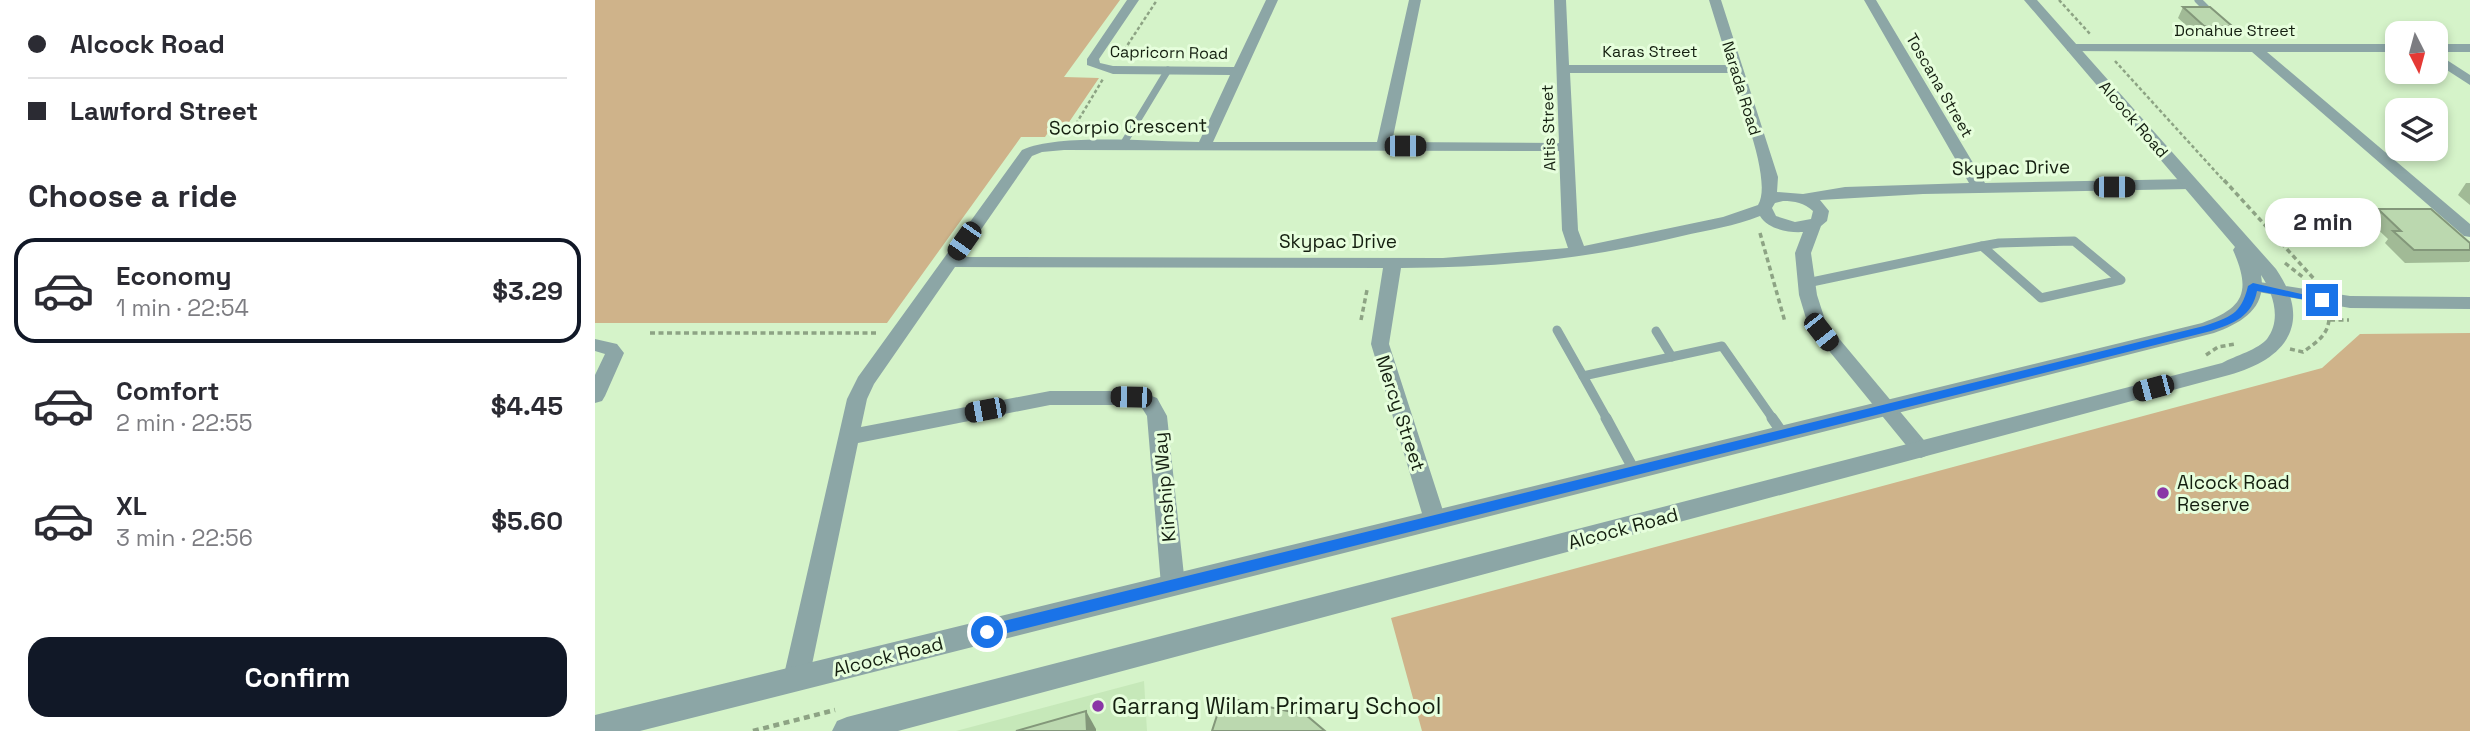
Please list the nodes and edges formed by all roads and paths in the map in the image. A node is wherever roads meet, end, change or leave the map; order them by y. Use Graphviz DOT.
graph roads {
  1 [pos="1133,0"];
  2 [pos="1157,0"];
  3 [pos="1272,0"];
  4 [pos="1415,0"];
  5 [pos="1560,0"];
  6 [pos="1715,0"];
  7 [pos="1870,0"];
  8 [pos="2030,0"];
  9 [pos="2059,0"];
  10 [pos="2197,0"];
  11 [pos="2206,8"];
  12 [pos="2091,37"];
  13 [pos="2072,48"];
  14 [pos="2255,48"];
  15 [pos="2385,48"];
  16 [pos="2448,48"];
  17 [pos="2470,48"];
  18 [pos="2110,59"];
  19 [pos="1116,63"];
  20 [pos="2448,65"];
  21 [pos="1563,68"];
  22 [pos="1736,69"];
  23 [pos="1168,70"];
  24 [pos="1238,71"];
  25 [pos="1103,77"];
  26 [pos="2470,81"];
  27 [pos="1068,137"];
  28 [pos="1122,146"];
  29 [pos="1204,146"];
  30 [pos="1384,146"];
  31 [pos="1566,147"];
  32 [pos="1770,177"];
  33 [pos="2190,184"];
  34 [pos="1979,187"];
  35 [pos="1875,192"];
  36 [pos="1801,198"];
  37 [pos="1767,204"];
  38 [pos="1817,218"];
  39 [pos="1723,222"];
  40 [pos="1753,222"];
  41 [pos="1780,224"];
  42 [pos="2470,232"];
  43 [pos="2237,238"];
  44 [pos="1982,246"];
  45 [pos="1578,253"];
  46 [pos="1803,253"];
  47 [pos="949,262"];
  48 [pos="1393,262"];
  49 [pos="1807,283"];
  50 [pos="2253,286"];
  51 [pos="2320,286"];
  52 [pos="2281,292"];
  53 [pos="2470,303"];
  54 [pos="1785,321"];
  55 [pos="1557,330"];
  56 [pos="1655,331"];
  57 [pos="650,333"];
  58 [pos="883,333"];
  59 [pos="595,345"];
  60 [pos="1672,357"];
  61 [pos="1583,376"];
  62 [pos="595,396"];
  63 [pos="1885,408"];
  64 [pos="1783,434"];
  65 [pos="849,437"];
  66 [pos="1921,450"];
  67 [pos="1634,470"];
  68 [pos="1435,520"];
  69 [pos="1173,585"];
  70 [pos="796,679"];
  71 [pos="595,729"];
  72 [pos="847,731"];
  1 -- 23 [label="street, Capricorn Road"];
  2 -- 19 [label="path"];
  3 -- 24 [label="street"];
  4 -- 30 [label="street"];
  5 -- 21 [label="street, Altis Street"];
  6 -- 22 [label="street, Narada Road"];
  7 -- 34 [label="street, Toscana Street"];
  8 -- 13 [label="street, Alcock Road"];
  9 -- 12 [label="path"];
  10 -- 11 [label="lane"];
  13 -- 14 [label="street, Donahue Street"];
  13 -- 33 [label="street, Alcock Road"];
  14 -- 15 [label="street, Donahue Street"];
  14 -- 42 [label="street"];
  16 -- 17 [label="street"];
  18 -- 51 [label="path"];
  20 -- 26 [label="street"];
  21 -- 22 [label="street, Karas Street"];
  21 -- 31 [label="street, Altis Street"];
  22 -- 32 [label="street, Narada Road"];
  23 -- 24 [label="street, Capricorn Road"];
  23 -- 28 [label="lane"];
  24 -- 29 [label="street"];
  25 -- 27 [label="path"];
  28 -- 29 [label="street, Scorpio Crescent"];
  28 -- 47 [label="street, Scorpio Crescent"];
  29 -- 30 [label="street, Scorpio Crescent"];
  30 -- 31 [label="street, Scorpio Crescent"];
  31 -- 45 [label="street, Altis Street"];
  32 -- 36 [label="street"];
  32 -- 37 [label="street, Narada Road"];
  33 -- 34 [label="street, Skypac Drive"];
  33 -- 43 [label="street, Alcock Road"];
  34 -- 35 [label="street, Skypac Drive"];
  35 -- 36 [label="street, Skypac Drive"];
  35 -- 38 [label="street, Skypac Drive"];
  36 -- 37 [label="street, Skypac Drive"];
  36 -- 38 [label="street"];
  37 -- 39 [label="street, Skypac Drive"];
  37 -- 41 [label="street"];
  38 -- 41 [label="street, Skypac Drive"];
  38 -- 46 [label="street"];
  39 -- 40 [label="street, Skypac Drive"];
  39 -- 45 [label="street, Skypac Drive"];
  40 -- 41 [label="street, Skypac Drive"];
  40 -- 54 [label="path"];
  41 -- 46 [label="street"];
  43 -- 50 [label="street, Alcock Road"];
  43 -- 52 [label="street, Alcock Road"];
  44 -- 44 [label="lane"];
  44 -- 49 [label="lane"];
  45 -- 48 [label="street, Skypac Drive"];
  46 -- 49 [label="street"];
  47 -- 48 [label="street, Skypac Drive"];
  47 -- 65 [label="street, Scorpio Crescent"];
  48 -- 68 [label="street, Mercy Street"];
  49 -- 63 [label="street"];
  50 -- 52 [label="street"];
  50 -- 63 [label="street, Alcock Road"];
  52 -- 53 [label="street"];
  52 -- 66 [label="street, Alcock Road"];
  55 -- 61 [label="lane"];
  56 -- 60 [label="lane"];
  57 -- 58 [label="path"];
  59 -- 62 [label="street"];
  60 -- 61 [label="lane"];
  60 -- 64 [label="lane"];
  61 -- 67 [label="lane"];
  63 -- 64 [label="street, Alcock Road"];
  63 -- 66 [label="street"];
  64 -- 67 [label="street, Alcock Road"];
  65 -- 69 [label="street, Kinship Way"];
  65 -- 70 [label="street, Scorpio Crescent"];
  66 -- 72 [label="street, Alcock Road"];
  67 -- 68 [label="street, Alcock Road"];
  68 -- 69 [label="street, Alcock Road"];
  69 -- 70 [label="street, Alcock Road"];
  70 -- 71 [label="street, Alcock Road"];
}
